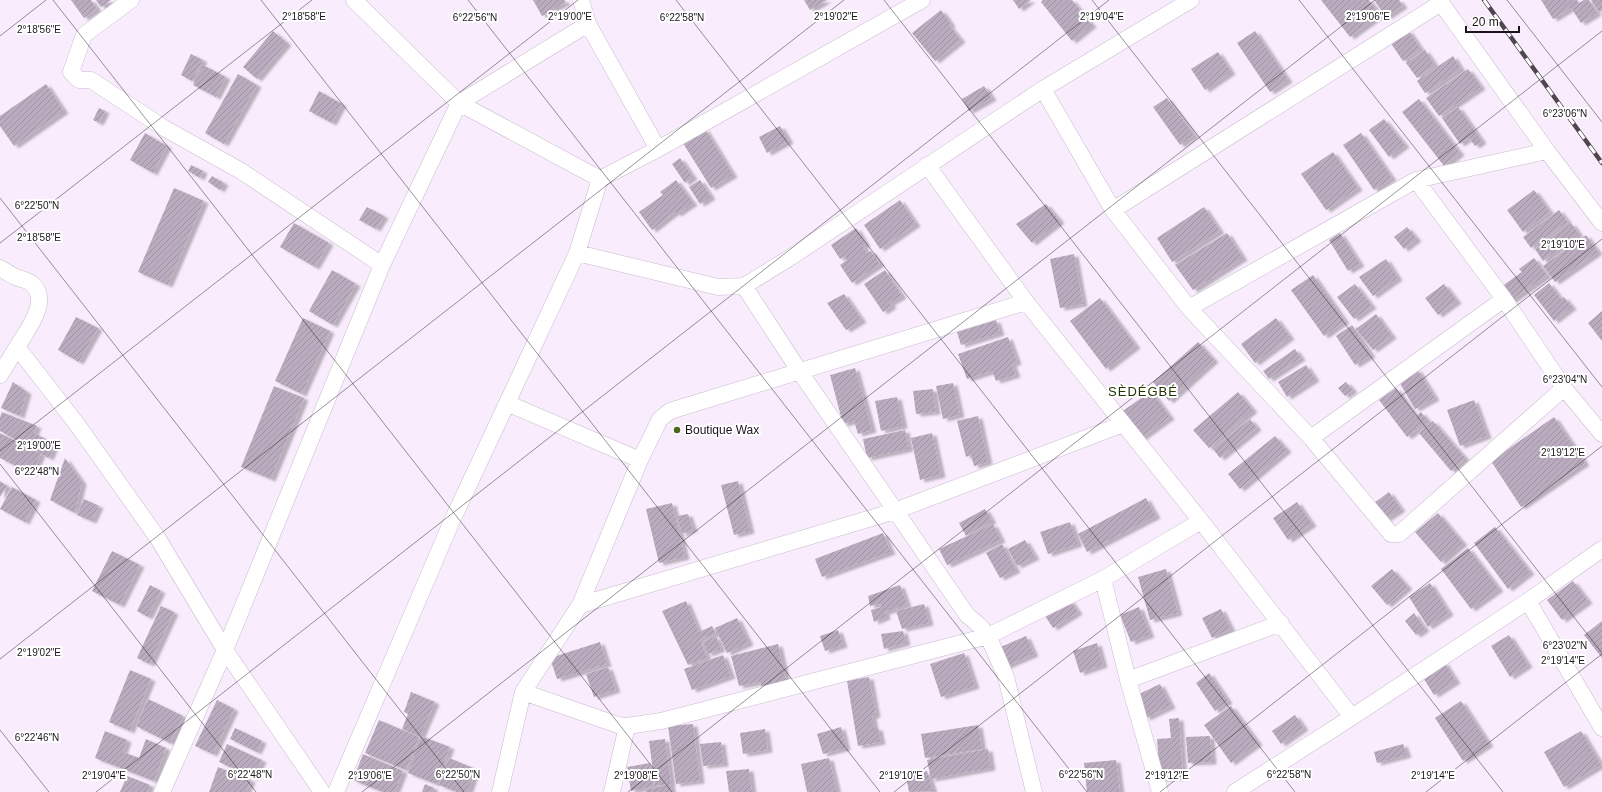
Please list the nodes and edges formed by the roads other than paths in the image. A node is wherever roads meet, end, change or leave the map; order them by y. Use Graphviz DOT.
graph roads {
  1 [pos="131,0"];
  2 [pos="354,0"];
  3 [pos="581,0"];
  4 [pos="922,0"];
  5 [pos="1192,0"];
  6 [pos="1440,2"];
  7 [pos="588,24"];
  8 [pos="1043,89"];
  9 [pos="459,104"];
  10 [pos="658,149"];
  11 [pos="1547,151"];
  12 [pos="927,166"];
  13 [pos="600,179"];
  14 [pos="1416,180"];
  15 [pos="1114,210"];
  16 [pos="1602,223"];
  17 [pos="577,253"];
  18 [pos="382,265"];
  19 [pos="0,268"];
  20 [pos="744,286"];
  21 [pos="1504,299"];
  22 [pos="1026,302"];
  23 [pos="1189,308"];
  24 [pos="17,347"];
  25 [pos="800,372"];
  26 [pos="0,375"];
  27 [pos="1564,388"];
  28 [pos="507,403"];
  29 [pos="1123,424"];
  30 [pos="1602,434"];
  31 [pos="1311,438"];
  32 [pos="640,460"];
  33 [pos="895,511"];
  34 [pos="1201,521"];
  35 [pos="1602,549"];
  36 [pos="1103,579"];
  37 [pos="1528,601"];
  38 [pos="580,605"];
  39 [pos="1281,623"];
  40 [pos="988,636"];
  41 [pos="226,650"];
  42 [pos="1128,680"];
  43 [pos="523,692"];
  44 [pos="1352,717"];
  45 [pos="627,726"];
  46 [pos="1602,728"];
  47 [pos="162,792"];
  48 [pos="322,792"];
  49 [pos="336,792"];
  50 [pos="500,792"];
  51 [pos="612,792"];
  52 [pos="1034,792"];
  53 [pos="1160,792"];
  54 [pos="1235,792"];
  1 -- 18 [label="street"];
  2 -- 9 [label="street"];
  3 -- 7 [label="street"];
  4 -- 10 [label="street"];
  5 -- 8 [label="street"];
  6 -- 11 [label="street"];
  6 -- 15 [label="street"];
  7 -- 9 [label="street"];
  7 -- 10 [label="street"];
  8 -- 12 [label="street"];
  8 -- 15 [label="street"];
  9 -- 13 [label="street"];
  9 -- 18 [label="street"];
  10 -- 13 [label="street"];
  11 -- 14 [label="street"];
  11 -- 16 [label="street"];
  12 -- 20 [label="street"];
  12 -- 22 [label="street"];
  13 -- 17 [label="street"];
  14 -- 21 [label="street"];
  14 -- 23 [label="street"];
  15 -- 23 [label="street"];
  17 -- 20 [label="street"];
  17 -- 28 [label="street"];
  18 -- 41 [label="street"];
  19 -- 24 [label="street"];
  20 -- 25 [label="street"];
  21 -- 27 [label="street"];
  21 -- 31 [label="street"];
  22 -- 25 [label="street"];
  22 -- 29 [label="street"];
  23 -- 31 [label="street"];
  24 -- 26 [label="street"];
  24 -- 41 [label="street"];
  25 -- 32 [label="street"];
  25 -- 33 [label="street"];
  27 -- 30 [label="street"];
  27 -- 31 [label="street"];
  28 -- 32 [label="street"];
  28 -- 49 [label="street"];
  29 -- 33 [label="street"];
  29 -- 34 [label="street"];
  32 -- 38 [label="street"];
  33 -- 38 [label="street"];
  33 -- 40 [label="street"];
  34 -- 36 [label="street"];
  34 -- 39 [label="street"];
  35 -- 37 [label="street"];
  36 -- 40 [label="street"];
  36 -- 42 [label="street"];
  37 -- 44 [label="street"];
  37 -- 46 [label="street"];
  38 -- 43 [label="street"];
  39 -- 42 [label="street"];
  39 -- 44 [label="street"];
  40 -- 45 [label="street"];
  40 -- 52 [label="street"];
  41 -- 47 [label="street"];
  41 -- 48 [label="street"];
  42 -- 53 [label="street"];
  43 -- 45 [label="street"];
  43 -- 50 [label="street"];
  44 -- 54 [label="street"];
  45 -- 51 [label="street"];
}
